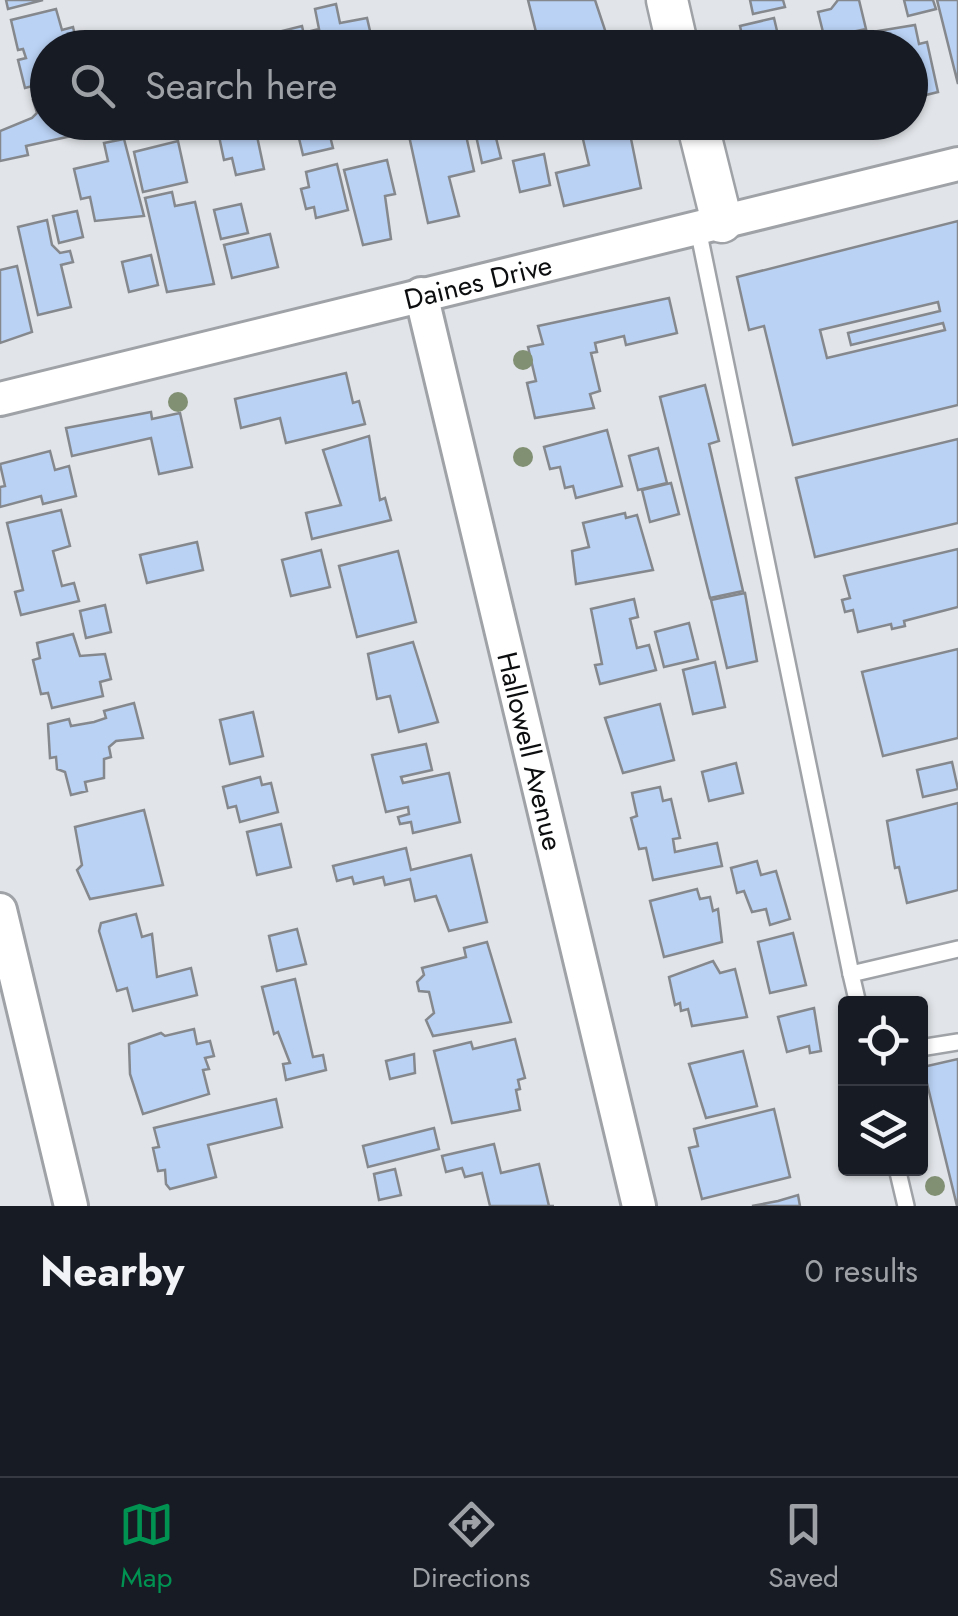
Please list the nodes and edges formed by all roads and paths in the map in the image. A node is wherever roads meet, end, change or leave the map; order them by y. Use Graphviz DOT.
graph roads {
  1 [pos="666,0"];
  2 [pos="674,30"];
  3 [pos="699,140"];
  4 [pos="958,164"];
  5 [pos="710,226"];
  6 [pos="421,294"];
  7 [pos="0,399"];
  8 [pos="0,910"];
  9 [pos="958,949"];
  10 [pos="851,974"];
  11 [pos="856,996"];
  12 [pos="958,1042"];
  13 [pos="928,1047"];
  14 [pos="899,1176"];
  15 [pos="71,1206"];
  16 [pos="639,1206"];
  17 [pos="906,1206"];
  1 -- 2 [label="street"];
  3 -- 5 [label="street"];
  4 -- 5 [label="street, Daines Drive"];
  5 -- 6 [label="street, Daines Drive"];
  5 -- 10 [label="lane"];
  6 -- 7 [label="street, Daines Drive"];
  6 -- 16 [label="street, Hallowell Avenue"];
  8 -- 15 [label="street"];
  9 -- 10 [label="lane"];
  10 -- 11 [label="lane"];
  12 -- 13 [label="lane"];
  14 -- 17 [label="lane"];
}
